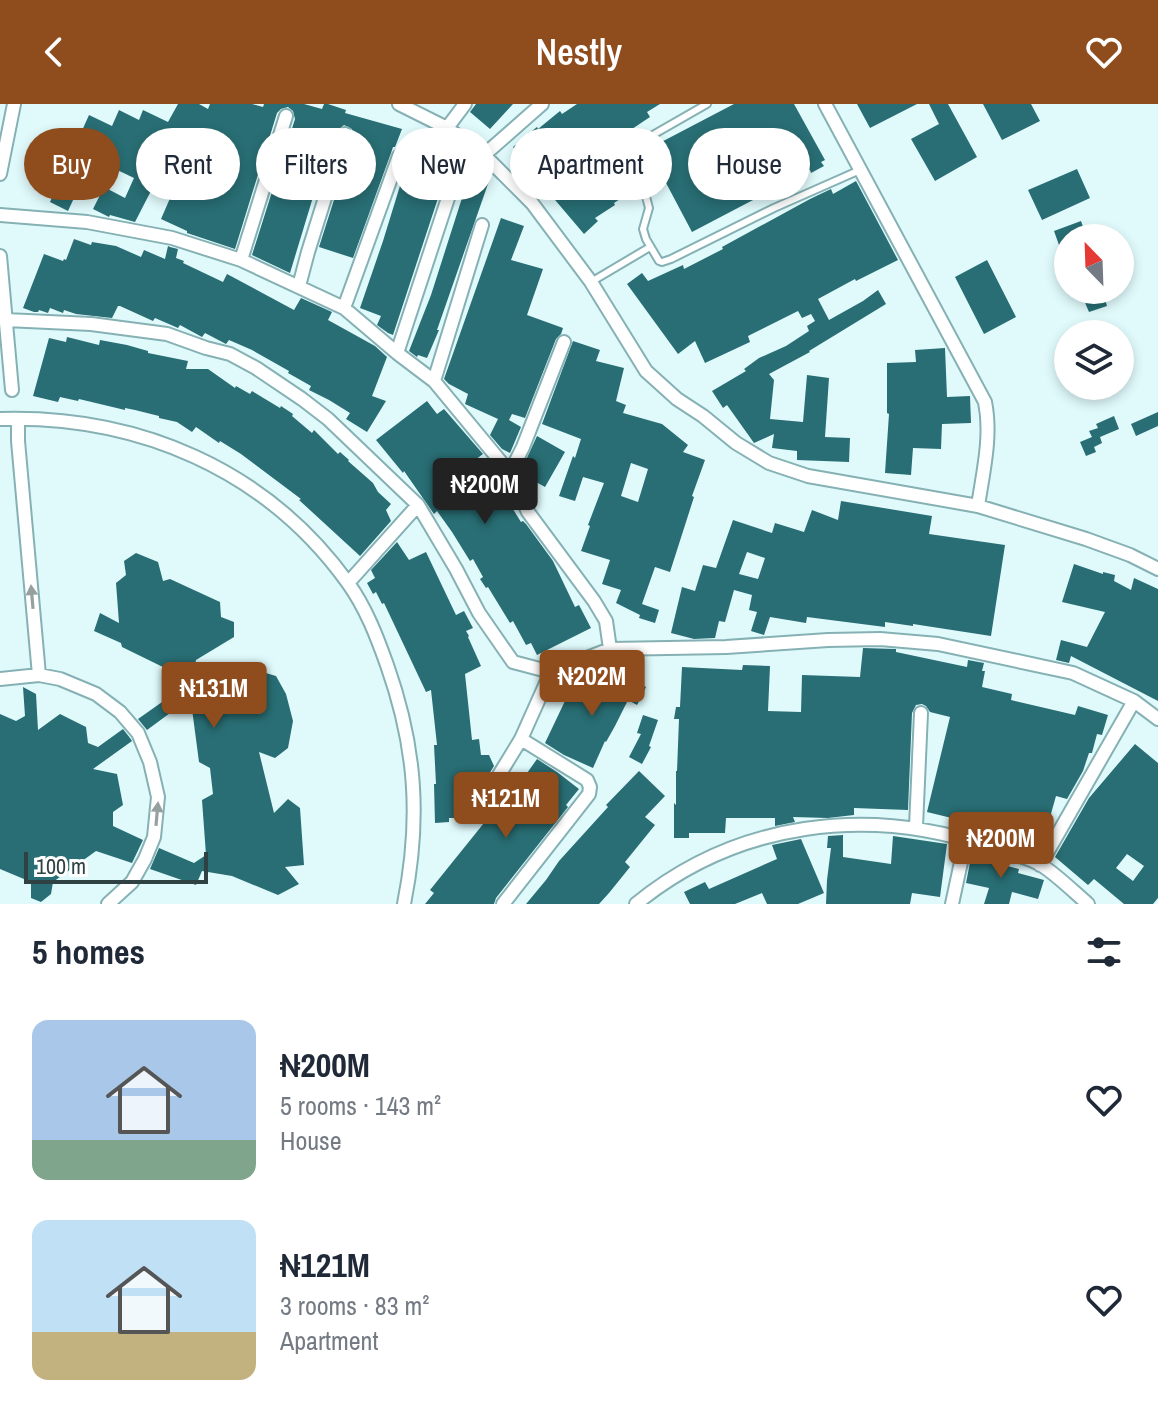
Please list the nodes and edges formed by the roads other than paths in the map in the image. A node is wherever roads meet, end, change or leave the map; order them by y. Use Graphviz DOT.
graph roads {
  1 [pos="14,104"];
  2 [pos="399,104"];
  3 [pos="465,104"];
  4 [pos="542,104"];
  5 [pos="707,104"];
  6 [pos="828,105"];
  7 [pos="286,116"];
  8 [pos="447,128"];
  9 [pos="494,146"];
  10 [pos="494,165"];
  11 [pos="861,170"];
  12 [pos="0,174"];
  13 [pos="392,175"];
  14 [pos="324,200"];
  15 [pos="447,200"];
  16 [pos="0,215"];
  17 [pos="482,225"];
  18 [pos="650,247"];
  19 [pos="0,256"];
  20 [pos="241,260"];
  21 [pos="591,282"];
  22 [pos="299,286"];
  23 [pos="344,308"];
  24 [pos="6,320"];
  25 [pos="564,342"];
  26 [pos="397,353"];
  27 [pos="434,381"];
  28 [pos="12,390"];
  29 [pos="0,419"];
  30 [pos="18,419"];
  31 [pos="510,473"];
  32 [pos="418,505"];
  33 [pos="978,506"];
  34 [pos="1158,569"];
  35 [pos="348,583"];
  36 [pos="610,649"];
  37 [pos="551,672"];
  38 [pos="39,675"];
  39 [pos="0,678"];
  40 [pos="1134,701"];
  41 [pos="921,713"];
  42 [pos="1158,719"];
  43 [pos="521,739"];
  44 [pos="474,816"];
  45 [pos="916,827"];
  46 [pos="966,839"];
  47 [pos="1040,865"];
  48 [pos="108,904"];
  49 [pos="404,904"];
  50 [pos="503,904"];
  51 [pos="636,904"];
  52 [pos="952,904"];
  53 [pos="1088,904"];
  1 -- 12 [label="street"];
  2 -- 8 [label="street"];
  3 -- 8 [label="street"];
  4 -- 9 [label="street"];
  5 -- 18 [label="lane"];
  6 -- 11 [label="street"];
  7 -- 20 [label="street"];
  10 -- 21 [label="street"];
  11 -- 18 [label="lane"];
  11 -- 33 [label="street"];
  13 -- 23 [label="street"];
  14 -- 22 [label="street"];
  15 -- 26 [label="street"];
  16 -- 20 [label="street"];
  17 -- 27 [label="street"];
  18 -- 21 [label="lane"];
  19 -- 24 [label="street"];
  20 -- 22 [label="street"];
  21 -- 33 [label="street"];
  22 -- 23 [label="street"];
  23 -- 26 [label="street"];
  24 -- 28 [label="street"];
  24 -- 32 [label="street"];
  25 -- 31 [label="street"];
  26 -- 27 [label="street"];
  27 -- 31 [label="street"];
  29 -- 30 [label="street"];
  30 -- 35 [label="street"];
  38 -- 30 [label="street, one-way"];
  31 -- 36 [label="street"];
  32 -- 35 [label="street"];
  32 -- 37 [label="street"];
  33 -- 34 [label="street"];
  35 -- 49 [label="street"];
  36 -- 37 [label="street"];
  36 -- 40 [label="street"];
  37 -- 43 [label="street"];
  38 -- 39 [label="street"];
  48 -- 38 [label="street, one-way"];
  40 -- 42 [label="street"];
  40 -- 47 [label="street"];
  41 -- 45 [label="street"];
  43 -- 44 [label="street"];
  43 -- 50 [label="street"];
  45 -- 46 [label="street"];
  45 -- 51 [label="street"];
  46 -- 47 [label="street"];
  46 -- 52 [label="street"];
  47 -- 53 [label="street"];
}
